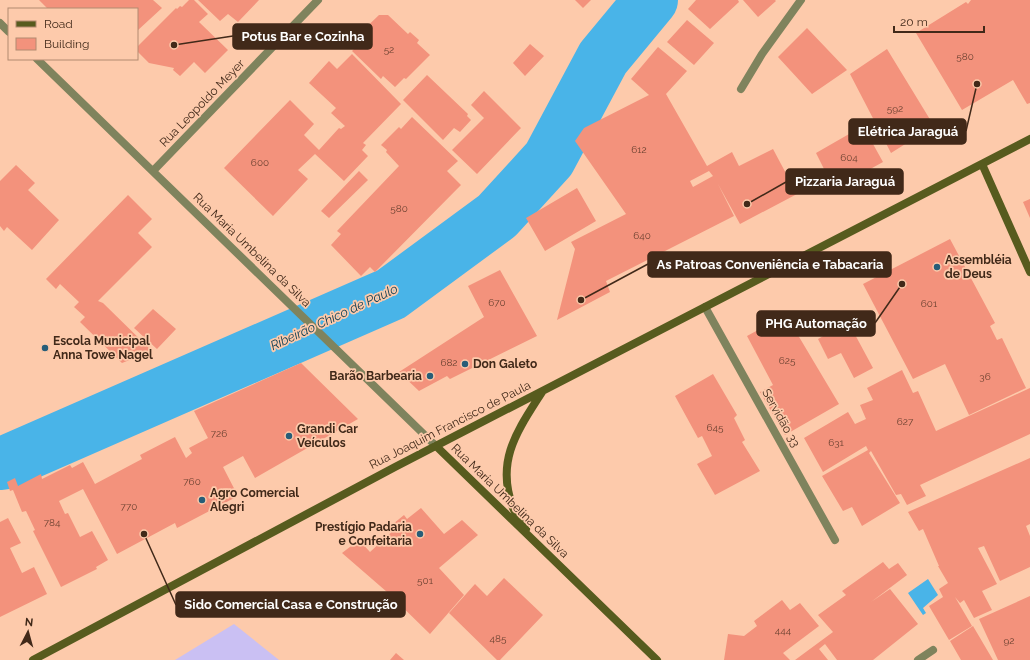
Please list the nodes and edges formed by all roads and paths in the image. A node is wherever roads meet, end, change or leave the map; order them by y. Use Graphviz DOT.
graph roads {
  1 [pos="318,0"];
  2 [pos="801,0"];
  3 [pos="0,23"];
  4 [pos="8,31"];
  5 [pos="38,60"];
  6 [pos="741,89"];
  7 [pos="1030,139"];
  8 [pos="982,164"];
  9 [pos="153,171"];
  10 [pos="1030,272"];
  11 [pos="705,307"];
  12 [pos="542,391"];
  13 [pos="436,446"];
  14 [pos="532,539"];
  15 [pos="835,540"];
  16 [pos="933,650"];
  17 [pos="33,660"];
  18 [pos="657,660"];
  19 [pos="918,660"];
  1 -- 9 [label="street, Rua Leopoldo Meyer"];
  2 -- 6 [label="street"];
  3 -- 4 [label="street"];
  5 -- 9 [label="street, Rua Maria Umbelina da Silva"];
  7 -- 8 [label="main road, Rua Joaquim Francisco de Paula"];
  8 -- 10 [label="main road"];
  8 -- 11 [label="main road, Rua Joaquim Francisco de Paula"];
  9 -- 13 [label="street, Rua Maria Umbelina da Silva"];
  11 -- 12 [label="main road, Rua Joaquim Francisco de Paula"];
  11 -- 15 [label="street, Servidão 33"];
  12 -- 13 [label="main road, Rua Joaquim Francisco de Paula"];
  12 -- 14 [label="main road"];
  13 -- 14 [label="main road, Rua Maria Umbelina da Silva"];
  13 -- 17 [label="main road, Rua Joaquim Francisco de Paula"];
  14 -- 18 [label="main road, Rua Maria Umbelina da Silva"];
  16 -- 19 [label="street"];
}
